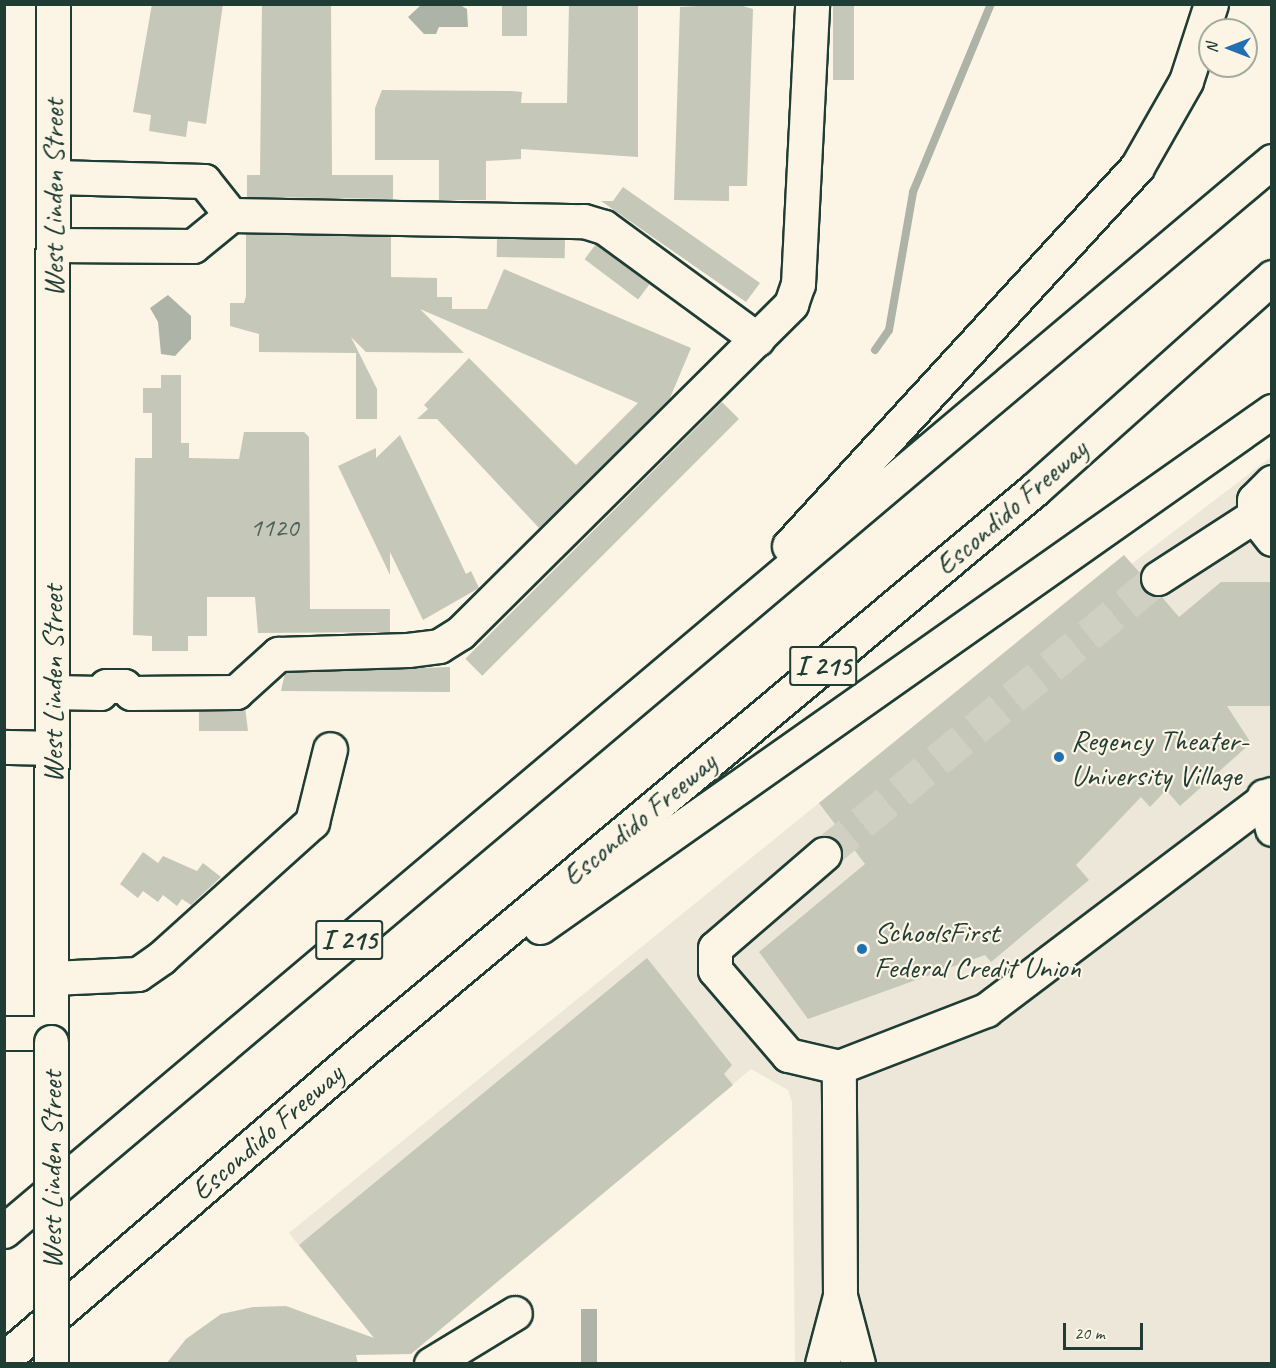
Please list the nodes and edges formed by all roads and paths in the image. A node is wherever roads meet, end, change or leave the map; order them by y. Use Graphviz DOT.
graph roads {
  1 [pos="53,4"];
  2 [pos="812,4"];
  3 [pos="1210,4"];
  4 [pos="1272,161"];
  5 [pos="54,177"];
  6 [pos="231,215"];
  7 [pos="54,245"];
  8 [pos="1272,277"];
  9 [pos="757,339"];
  10 [pos="1272,411"];
  11 [pos="1272,482"];
  12 [pos="1263,528"];
  13 [pos="1158,578"];
  14 [pos="694,650"];
  15 [pos="52,692"];
  16 [pos="4,747"];
  17 [pos="52,748"];
  18 [pos="330,748"];
  19 [pos="1268,795"];
  20 [pos="1272,829"];
  21 [pos="824,854"];
  22 [pos="52,978"];
  23 [pos="4,1033"];
  24 [pos="51,1038"];
  25 [pos="368,1046"];
  26 [pos="839,1066"];
  27 [pos="4,1231"];
  28 [pos="840,1296"];
  29 [pos="515,1313"];
  30 [pos="4,1359"];
  31 [pos="51,1364"];
  32 [pos="431,1364"];
  33 [pos="822,1364"];
  34 [pos="858,1364"];
  1 -- 5 [label="main road, West Linden Street"];
  2 -- 9 [label="main road"];
  3 -- 14 [label="main road"];
  4 -- 14 [label="main road, I 215"];
  5 -- 6 [label="main road"];
  5 -- 7 [label="main road, West Linden Street"];
  6 -- 7 [label="main road"];
  6 -- 9 [label="main road"];
  7 -- 15 [label="main road, West Linden Street"];
  8 -- 25 [label="main road, Escondido Freeway / I 215"];
  9 -- 15 [label="main road"];
  10 -- 25 [label="main road"];
  11 -- 12 [label="main road"];
  12 -- 13 [label="main road"];
  14 -- 27 [label="main road, I 215"];
  15 -- 17 [label="main road, West Linden Street"];
  16 -- 17 [label="main road"];
  17 -- 22 [label="main road, West Linden Street"];
  18 -- 22 [label="main road"];
  19 -- 20 [label="main road"];
  19 -- 26 [label="main road"];
  21 -- 26 [label="main road"];
  22 -- 24 [label="main road, West Linden Street"];
  23 -- 24 [label="main road"];
  24 -- 31 [label="main road, West Linden Street, bridge"];
  25 -- 30 [label="main road, Escondido Freeway / I 215"];
  26 -- 28 [label="main road"];
  28 -- 33 [label="main road"];
  28 -- 34 [label="main road"];
  29 -- 32 [label="main road"];
}
